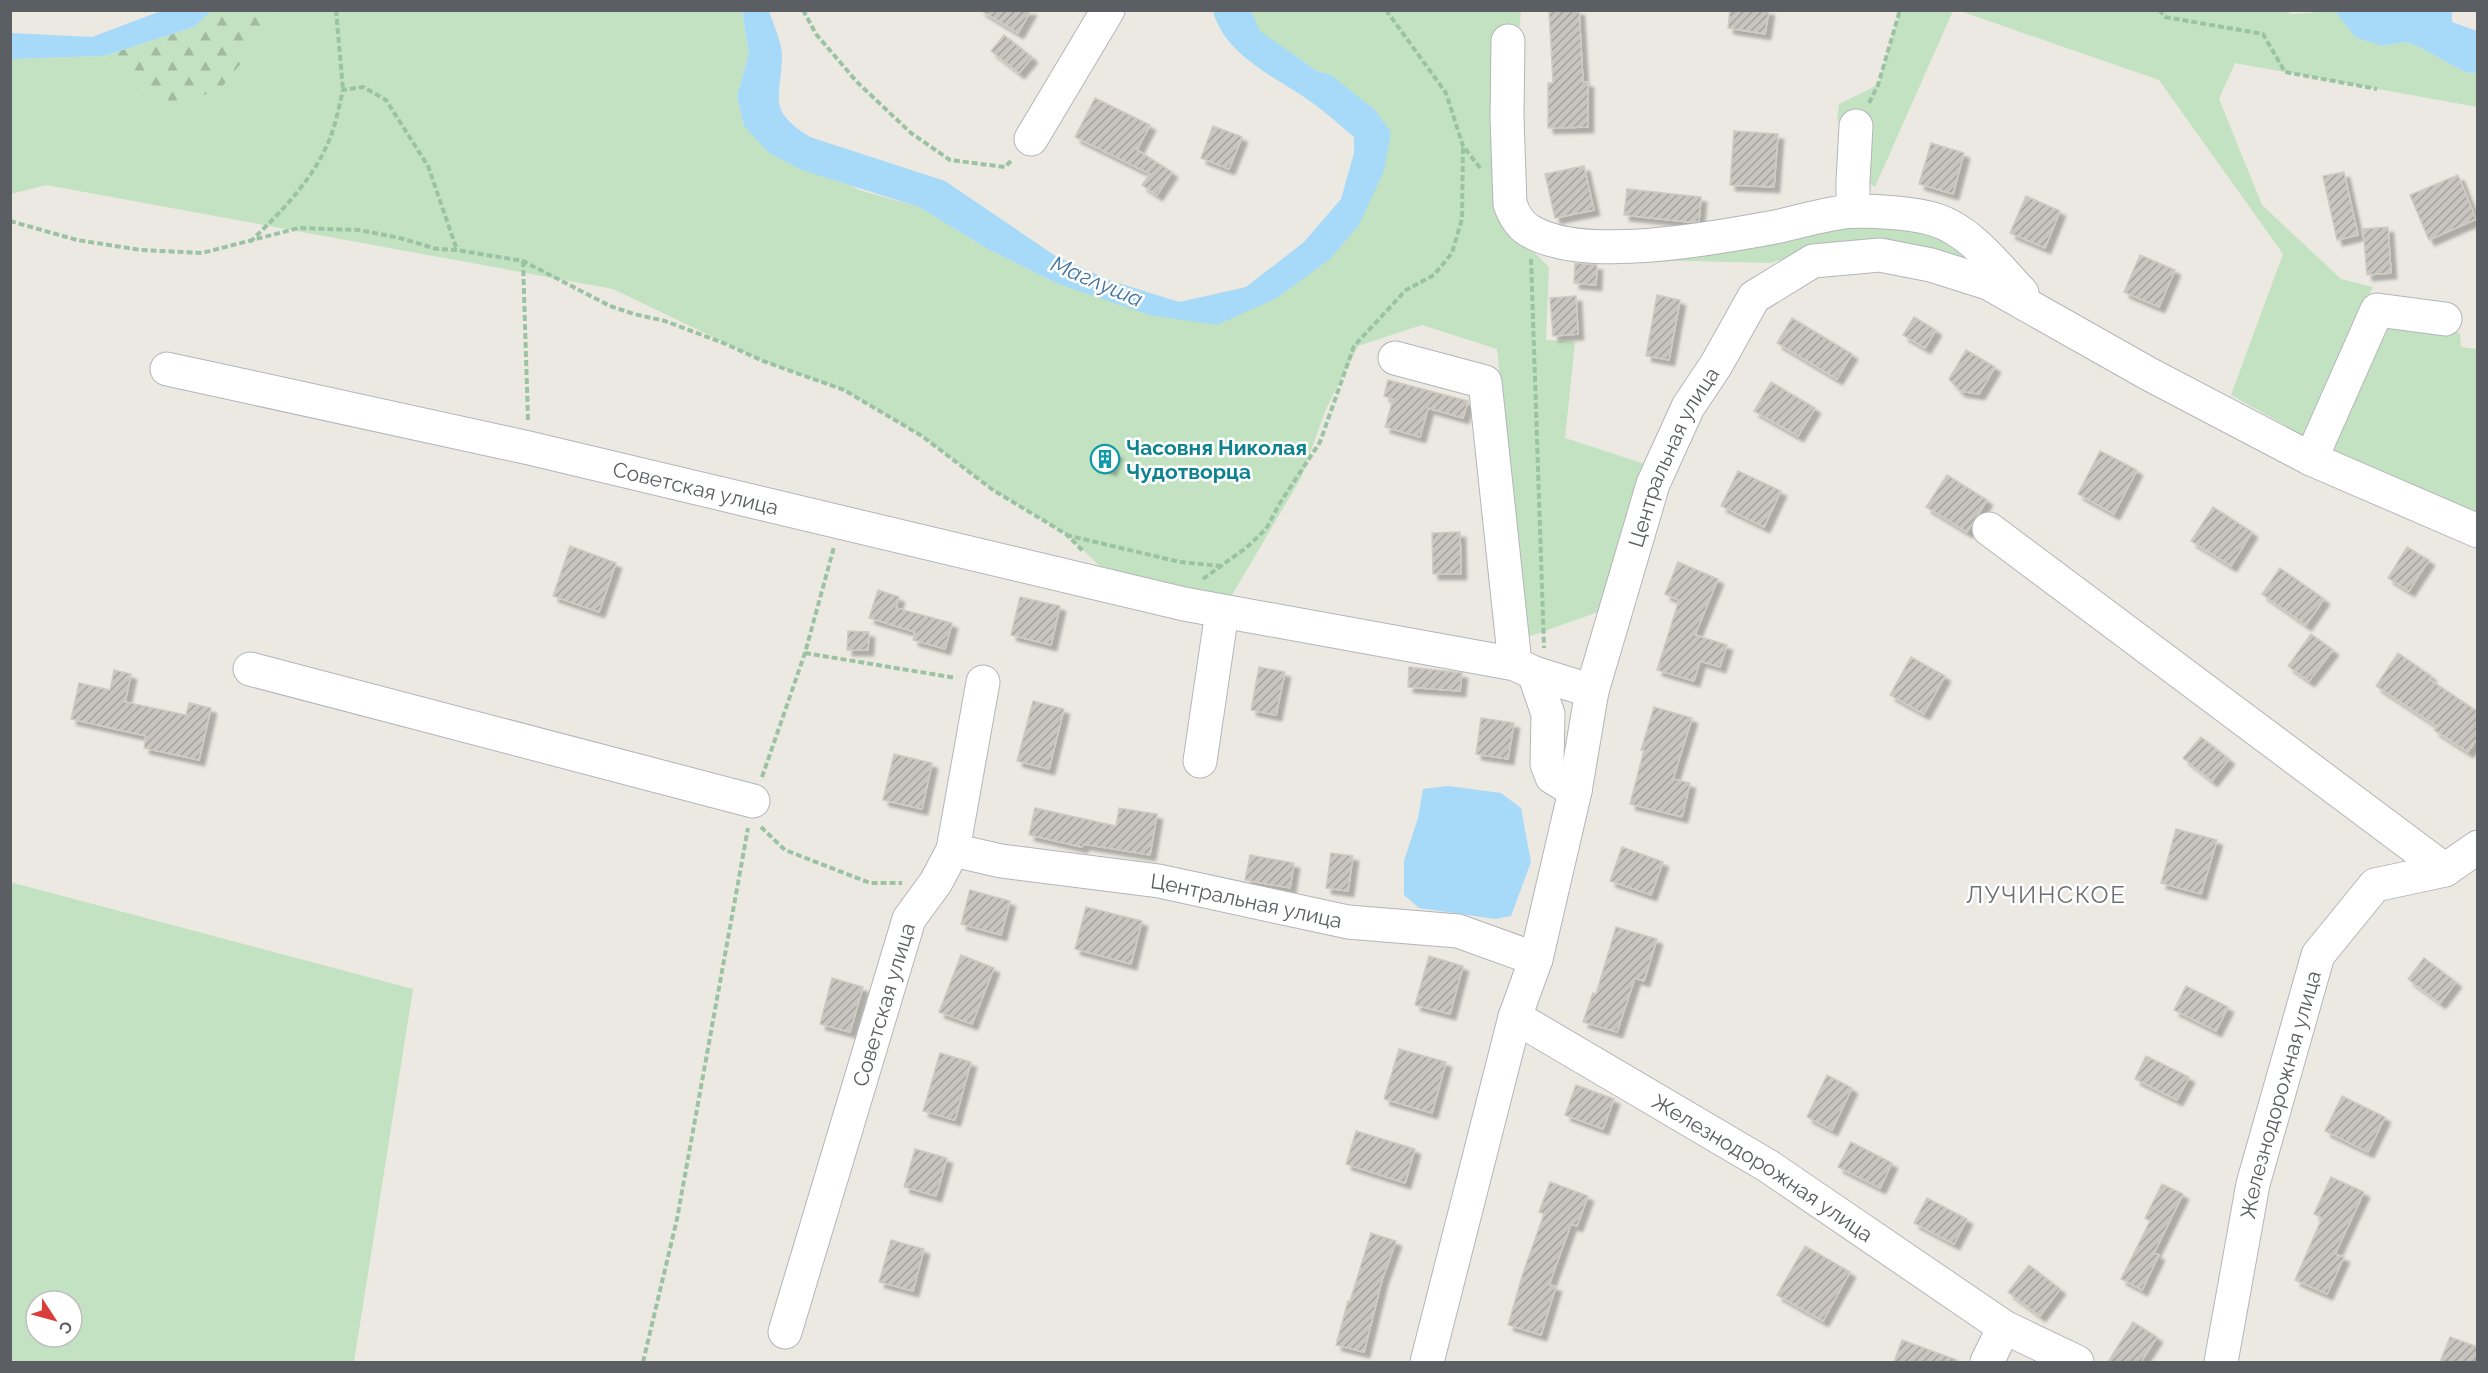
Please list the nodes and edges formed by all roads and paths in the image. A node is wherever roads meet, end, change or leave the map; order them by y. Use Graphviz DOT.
graph roads {
  1 [pos="336,10"];
  2 [pos="804,10"];
  3 [pos="1108,10"];
  4 [pos="1386,10"];
  5 [pos="1900,10"];
  6 [pos="2159,10"];
  7 [pos="1508,41"];
  8 [pos="2377,89"];
  9 [pos="343,90"];
  10 [pos="1856,126"];
  11 [pos="1031,139"];
  12 [pos="1463,146"];
  13 [pos="1483,171"];
  14 [pos="1853,211"];
  15 [pos="10,221"];
  16 [pos="1530,232"];
  17 [pos="250,243"];
  18 [pos="457,250"];
  19 [pos="523,261"];
  20 [pos="2037,310"];
  21 [pos="2445,319"];
  22 [pos="1395,358"];
  23 [pos="167,369"];
  24 [pos="529,448"];
  25 [pos="2311,459"];
  26 [pos="840,523"];
  27 [pos="1989,529"];
  28 [pos="2478,531"];
  29 [pos="1066,534"];
  30 [pos="1090,558"];
  31 [pos="1221,566"];
  32 [pos="1184,604"];
  33 [pos="1222,612"];
  34 [pos="806,653"];
  35 [pos="250,669"];
  36 [pos="1531,671"];
  37 [pos="983,682"];
  38 [pos="1592,691"];
  39 [pos="1200,761"];
  40 [pos="1575,791"];
  41 [pos="753,801"];
  42 [pos="2478,847"];
  43 [pos="953,850"];
  44 [pos="2445,870"];
  45 [pos="936,882"];
  46 [pos="1536,959"];
  47 [pos="1515,1017"];
  48 [pos="2004,1327"];
  49 [pos="785,1332"];
  50 [pos="643,1362"];
  51 [pos="1427,1362"];
  52 [pos="1987,1362"];
  53 [pos="2077,1362"];
  54 [pos="2221,1362"];
  1 -- 9 [label="path"];
  2 -- 11 [label="path"];
  3 -- 11 [label="street"];
  4 -- 12 [label="path"];
  5 -- 10 [label="path"];
  6 -- 8 [label="path"];
  7 -- 16 [label="street"];
  9 -- 17 [label="path"];
  9 -- 18 [label="path"];
  10 -- 14 [label="street"];
  12 -- 13 [label="path"];
  12 -- 31 [label="path"];
  14 -- 16 [label="street"];
  14 -- 20 [label="street"];
  15 -- 17 [label="path"];
  16 -- 36 [label="path"];
  17 -- 18 [label="path"];
  18 -- 19 [label="path"];
  19 -- 24 [label="path"];
  19 -- 29 [label="path"];
  20 -- 25 [label="street"];
  20 -- 38 [label="street, Центральная улица"];
  21 -- 25 [label="street"];
  22 -- 36 [label="street"];
  23 -- 24 [label="street, Советская улица"];
  24 -- 26 [label="street, Советская улица"];
  25 -- 28 [label="street"];
  26 -- 32 [label="street, Советская улица"];
  26 -- 34 [label="path"];
  27 -- 44 [label="street"];
  29 -- 30 [label="path"];
  29 -- 31 [label="path"];
  31 -- 32 [label="path"];
  32 -- 33 [label="street, Советская улица"];
  33 -- 36 [label="street"];
  33 -- 39 [label="street"];
  34 -- 37 [label="path"];
  34 -- 41 [label="path"];
  35 -- 41 [label="street"];
  36 -- 38 [label="street"];
  36 -- 40 [label="street"];
  37 -- 43 [label="street, Советская улица"];
  38 -- 40 [label="street, Центральная улица"];
  40 -- 46 [label="street, Центральная улица"];
  41 -- 45 [label="path"];
  41 -- 50 [label="path"];
  42 -- 44 [label="street, Железнодорожная улица"];
  43 -- 45 [label="street, Советская улица"];
  43 -- 46 [label="street, Центральная улица"];
  44 -- 54 [label="street, Железнодорожная улица"];
  45 -- 49 [label="street, Советская улица"];
  46 -- 47 [label="street, Центральная улица"];
  47 -- 48 [label="street, Железнодорожная улица"];
  47 -- 51 [label="street, Центральная улица"];
  48 -- 52 [label="street"];
  48 -- 53 [label="street, Железнодорожная улица"];
}
